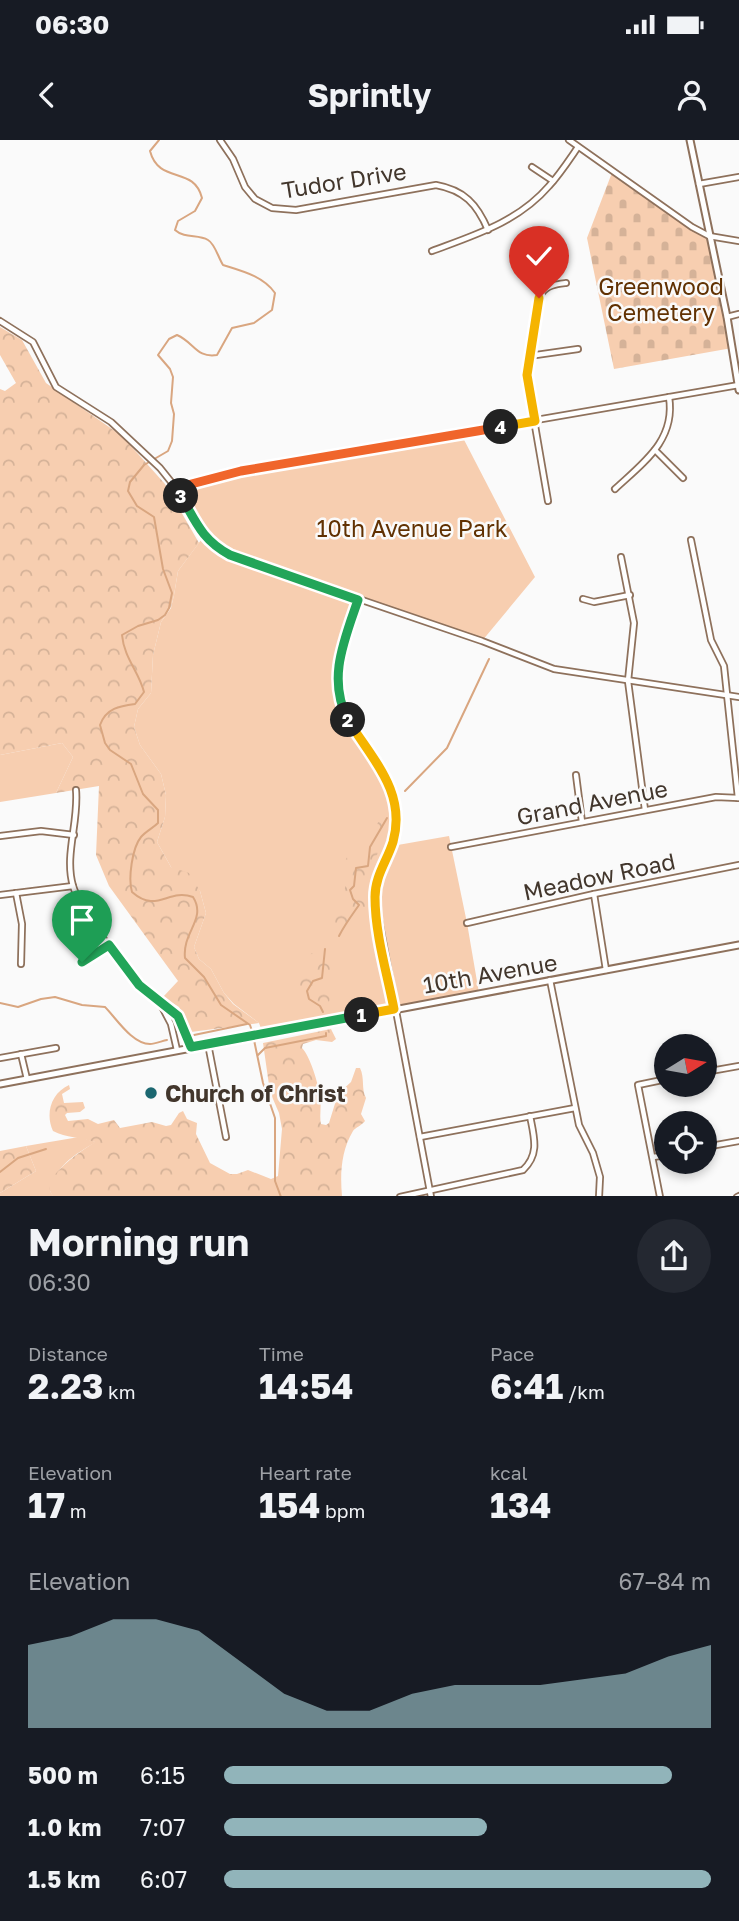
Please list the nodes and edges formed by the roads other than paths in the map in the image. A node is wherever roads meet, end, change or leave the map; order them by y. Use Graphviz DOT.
graph roads {
  1 [pos="220,140"];
  2 [pos="569,140"];
  3 [pos="690,140"];
  4 [pos="578,147"];
  5 [pos="533,167"];
  6 [pos="739,177"];
  7 [pos="553,181"];
  8 [pos="699,184"];
  9 [pos="488,230"];
  10 [pos="709,236"];
  11 [pos="739,242"];
  12 [pos="432,251"];
  13 [pos="566,283"];
  14 [pos="739,314"];
  15 [pos="727,317"];
  16 [pos="0,321"];
  17 [pos="578,349"];
  18 [pos="529,356"];
  19 [pos="739,387"];
  20 [pos="669,397"];
  21 [pos="535,421"];
  22 [pos="655,450"];
  23 [pos="683,478"];
  24 [pos="176,488"];
  25 [pos="615,489"];
  26 [pos="548,501"];
  27 [pos="691,540"];
  28 [pos="621,557"];
  29 [pos="629,595"];
  30 [pos="583,599"];
  31 [pos="358,600"];
  32 [pos="628,681"];
  33 [pos="729,696"];
  34 [pos="739,697"];
  35 [pos="576,775"];
  36 [pos="76,790"];
  37 [pos="738,798"];
  38 [pos="645,810"];
  39 [pos="582,822"];
  40 [pos="74,835"];
  41 [pos="0,836"];
  42 [pos="451,847"];
  43 [pos="739,865"];
  44 [pos="73,886"];
  45 [pos="16,893"];
  46 [pos="594,894"];
  47 [pos="0,895"];
  48 [pos="467,923"];
  49 [pos="109,945"];
  50 [pos="739,945"];
  51 [pos="82,962"];
  52 [pos="21,964"];
  53 [pos="606,970"];
  54 [pos="550,980"];
  55 [pos="158,1000"];
  56 [pos="394,1009"];
  57 [pos="208,1044"];
  58 [pos="191,1047"];
  59 [pos="56,1048"];
  60 [pos="177,1050"];
  61 [pos="22,1054"];
  62 [pos="0,1058"];
  63 [pos="739,1066"];
  64 [pos="718,1070"];
  65 [pos="27,1079"];
  66 [pos="654,1082"];
  67 [pos="0,1084"];
  68 [pos="575,1108"];
  69 [pos="530,1116"];
  70 [pos="226,1137"];
  71 [pos="420,1137"];
  72 [pos="739,1141"];
  73 [pos="717,1145"];
  74 [pos="653,1157"];
  75 [pos="430,1193"];
  76 [pos="400,1196"];
  77 [pos="599,1196"];
  78 [pos="660,1196"];
  1 -- 9 [label="street, Tudor Drive"];
  2 -- 4 [label="street"];
  3 -- 8 [label="street"];
  4 -- 7 [label="street"];
  4 -- 10 [label="street"];
  5 -- 7 [label="street"];
  6 -- 8 [label="street"];
  7 -- 9 [label="street"];
  8 -- 10 [label="street"];
  9 -- 12 [label="street"];
  10 -- 11 [label="street"];
  10 -- 15 [label="street"];
  13 -- 18 [label="street"];
  14 -- 15 [label="street"];
  15 -- 19 [label="street"];
  16 -- 24 [label="street"];
  17 -- 18 [label="street"];
  18 -- 21 [label="street"];
  19 -- 20 [label="street"];
  20 -- 21 [label="street"];
  20 -- 22 [label="street"];
  21 -- 24 [label="street"];
  21 -- 26 [label="street"];
  22 -- 23 [label="street"];
  22 -- 25 [label="street"];
  24 -- 31 [label="street"];
  27 -- 33 [label="street"];
  28 -- 29 [label="street"];
  29 -- 30 [label="street"];
  29 -- 32 [label="street"];
  31 -- 32 [label="street"];
  31 -- 56 [label="street"];
  32 -- 33 [label="street"];
  32 -- 38 [label="street"];
  33 -- 34 [label="street"];
  33 -- 37 [label="street"];
  35 -- 39 [label="street"];
  36 -- 40 [label="street"];
  37 -- 38 [label="street, Grand Avenue"];
  38 -- 39 [label="street, Grand Avenue"];
  39 -- 42 [label="street, Grand Avenue"];
  40 -- 41 [label="street"];
  40 -- 44 [label="street"];
  43 -- 46 [label="street, Meadow Road"];
  44 -- 45 [label="street"];
  44 -- 49 [label="street"];
  45 -- 47 [label="street"];
  45 -- 52 [label="street"];
  46 -- 48 [label="street, Meadow Road"];
  46 -- 53 [label="street"];
  49 -- 51 [label="street"];
  49 -- 55 [label="street"];
  50 -- 53 [label="street, 10th Avenue"];
  53 -- 54 [label="street, 10th Avenue"];
  54 -- 56 [label="street, 10th Avenue"];
  54 -- 68 [label="street"];
  55 -- 58 [label="street"];
  55 -- 60 [label="street"];
  56 -- 57 [label="street, 10th Avenue"];
  56 -- 71 [label="street"];
  57 -- 58 [label="street, 10th Avenue"];
  57 -- 70 [label="street"];
  58 -- 60 [label="street, 10th Avenue"];
  59 -- 61 [label="street"];
  60 -- 65 [label="street, 10th Avenue"];
  61 -- 62 [label="street"];
  61 -- 65 [label="street"];
  63 -- 64 [label="street"];
  65 -- 67 [label="street, 10th Avenue"];
  66 -- 74 [label="street"];
  68 -- 69 [label="street"];
  68 -- 77 [label="street"];
  69 -- 71 [label="street"];
  69 -- 75 [label="street"];
  71 -- 75 [label="street"];
  72 -- 73 [label="street"];
  74 -- 78 [label="street"];
  75 -- 76 [label="street"];
}
